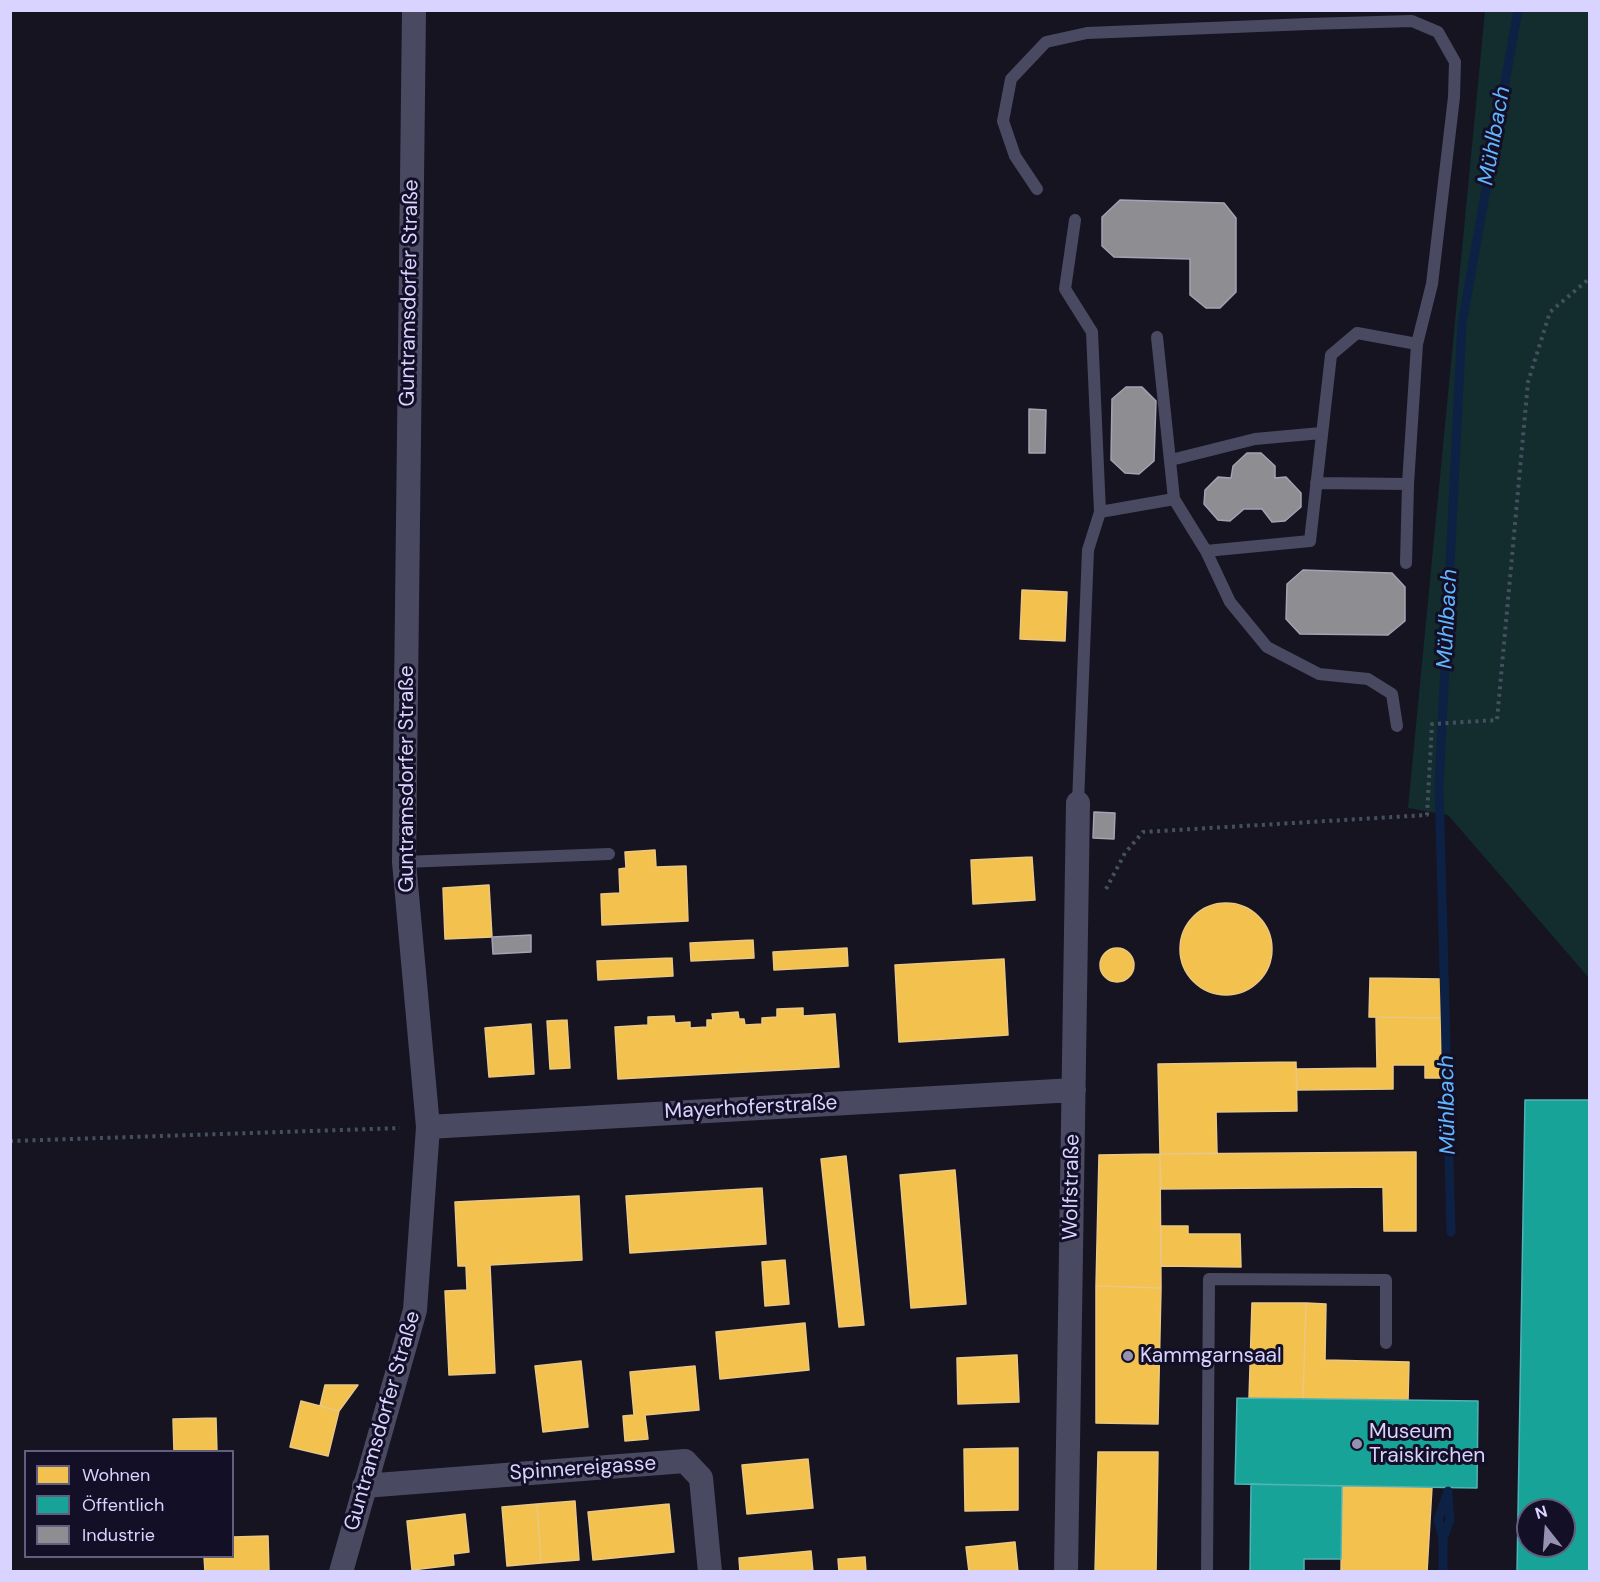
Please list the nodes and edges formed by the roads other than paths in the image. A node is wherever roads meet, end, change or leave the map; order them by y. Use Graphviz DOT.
graph roads {
  1 [pos="414,10"];
  2 [pos="1037,189"];
  3 [pos="1075,220"];
  4 [pos="1157,337"];
  5 [pos="1417,344"];
  6 [pos="1321,433"];
  7 [pos="1171,460"];
  8 [pos="1316,483"];
  9 [pos="1408,484"];
  10 [pos="1174,499"];
  11 [pos="1100,512"];
  12 [pos="1206,551"];
  13 [pos="1406,563"];
  14 [pos="1397,726"];
  15 [pos="1078,803"];
  16 [pos="609,854"];
  17 [pos="404,862"];
  18 [pos="1074,1090"];
  19 [pos="428,1127"];
  20 [pos="1386,1343"];
  21 [pos="364,1486"];
  22 [pos="341,1572"];
  23 [pos="710,1572"];
  24 [pos="1066,1572"];
  25 [pos="1207,1572"];
  1 -- 17 [label="street, Guntramsdorfer Straße"];
  2 -- 5 [label="lane"];
  3 -- 11 [label="lane"];
  4 -- 7 [label="lane"];
  5 -- 6 [label="lane"];
  5 -- 9 [label="lane"];
  6 -- 7 [label="lane"];
  6 -- 8 [label="lane"];
  7 -- 10 [label="lane"];
  8 -- 9 [label="lane"];
  8 -- 12 [label="lane"];
  9 -- 13 [label="lane"];
  10 -- 11 [label="lane"];
  10 -- 12 [label="lane"];
  11 -- 15 [label="lane"];
  12 -- 14 [label="lane"];
  15 -- 18 [label="street, Wolfstraße"];
  16 -- 17 [label="lane"];
  17 -- 19 [label="street, Guntramsdorfer Straße"];
  18 -- 19 [label="street, Mayerhoferstraße"];
  18 -- 24 [label="street, Wolfstraße"];
  19 -- 21 [label="street, Guntramsdorfer Straße"];
  20 -- 25 [label="lane"];
  21 -- 22 [label="street, Guntramsdorfer Straße"];
  21 -- 23 [label="street, Spinnereigasse"];
}
